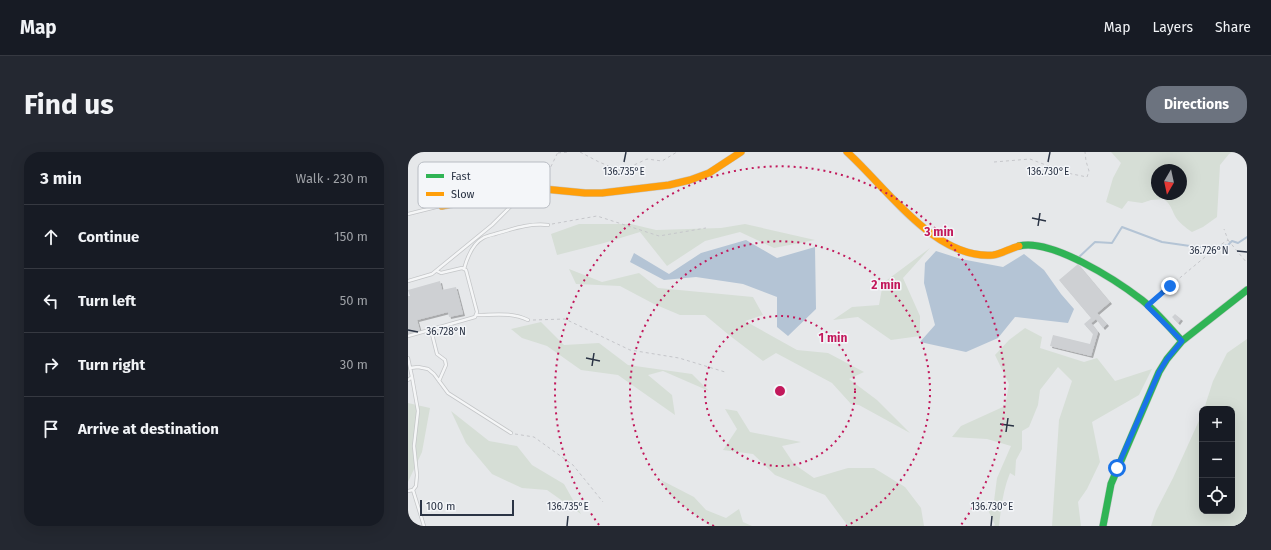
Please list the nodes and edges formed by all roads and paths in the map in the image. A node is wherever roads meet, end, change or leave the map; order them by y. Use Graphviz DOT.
graph roads {
  1 [pos="558,152"];
  2 [pos="568,152"];
  3 [pos="580,152"];
  4 [pos="677,152"];
  5 [pos="742,152"];
  6 [pos="848,152"];
  7 [pos="1085,152"];
  8 [pos="994,162"];
  9 [pos="550,168"];
  10 [pos="550,190"];
  11 [pos="434,208"];
  12 [pos="509,208"];
  13 [pos="408,214"];
  14 [pos="548,225"];
  15 [pos="706,228"];
  16 [pos="1224,229"];
  17 [pos="1228,240"];
  18 [pos="1247,263"];
  19 [pos="464,269"];
  20 [pos="437,271"];
  21 [pos="408,281"];
  22 [pos="1247,290"];
  23 [pos="1147,306"];
  24 [pos="476,315"];
  25 [pos="528,320"];
  26 [pos="431,330"];
  27 [pos="408,336"];
  28 [pos="1182,341"];
  29 [pos="408,358"];
  30 [pos="410,368"];
  31 [pos="726,372"];
  32 [pos="412,377"];
  33 [pos="408,380"];
  34 [pos="439,381"];
  35 [pos="511,434"];
  36 [pos="413,490"];
  37 [pos="408,491"];
  38 [pos="603,502"];
  39 [pos="424,526"];
  40 [pos="1103,526"];
  1 -- 2 [label="path"];
  1 -- 9 [label="path"];
  3 -- 4 [label="path"];
  5 -- 10 [label="street"];
  6 -- 23 [label="street"];
  7 -- 8 [label="path"];
  11 -- 13 [label="lane"];
  12 -- 20 [label="lane"];
  14 -- 15 [label="path"];
  14 -- 19 [label="lane"];
  16 -- 17 [label="path"];
  17 -- 18 [label="path"];
  17 -- 23 [label="path"];
  19 -- 20 [label="lane"];
  19 -- 24 [label="lane"];
  20 -- 21 [label="lane"];
  22 -- 28 [label="street"];
  23 -- 28 [label="street"];
  24 -- 25 [label="lane"];
  24 -- 26 [label="lane"];
  25 -- 31 [label="path"];
  26 -- 27 [label="lane"];
  26 -- 34 [label="lane"];
  28 -- 40 [label="street"];
  29 -- 30 [label="lane"];
  30 -- 32 [label="lane"];
  30 -- 34 [label="lane"];
  32 -- 33 [label="lane"];
  32 -- 36 [label="lane"];
  34 -- 35 [label="lane"];
  35 -- 38 [label="path"];
  36 -- 37 [label="lane"];
  36 -- 39 [label="lane"];
}
